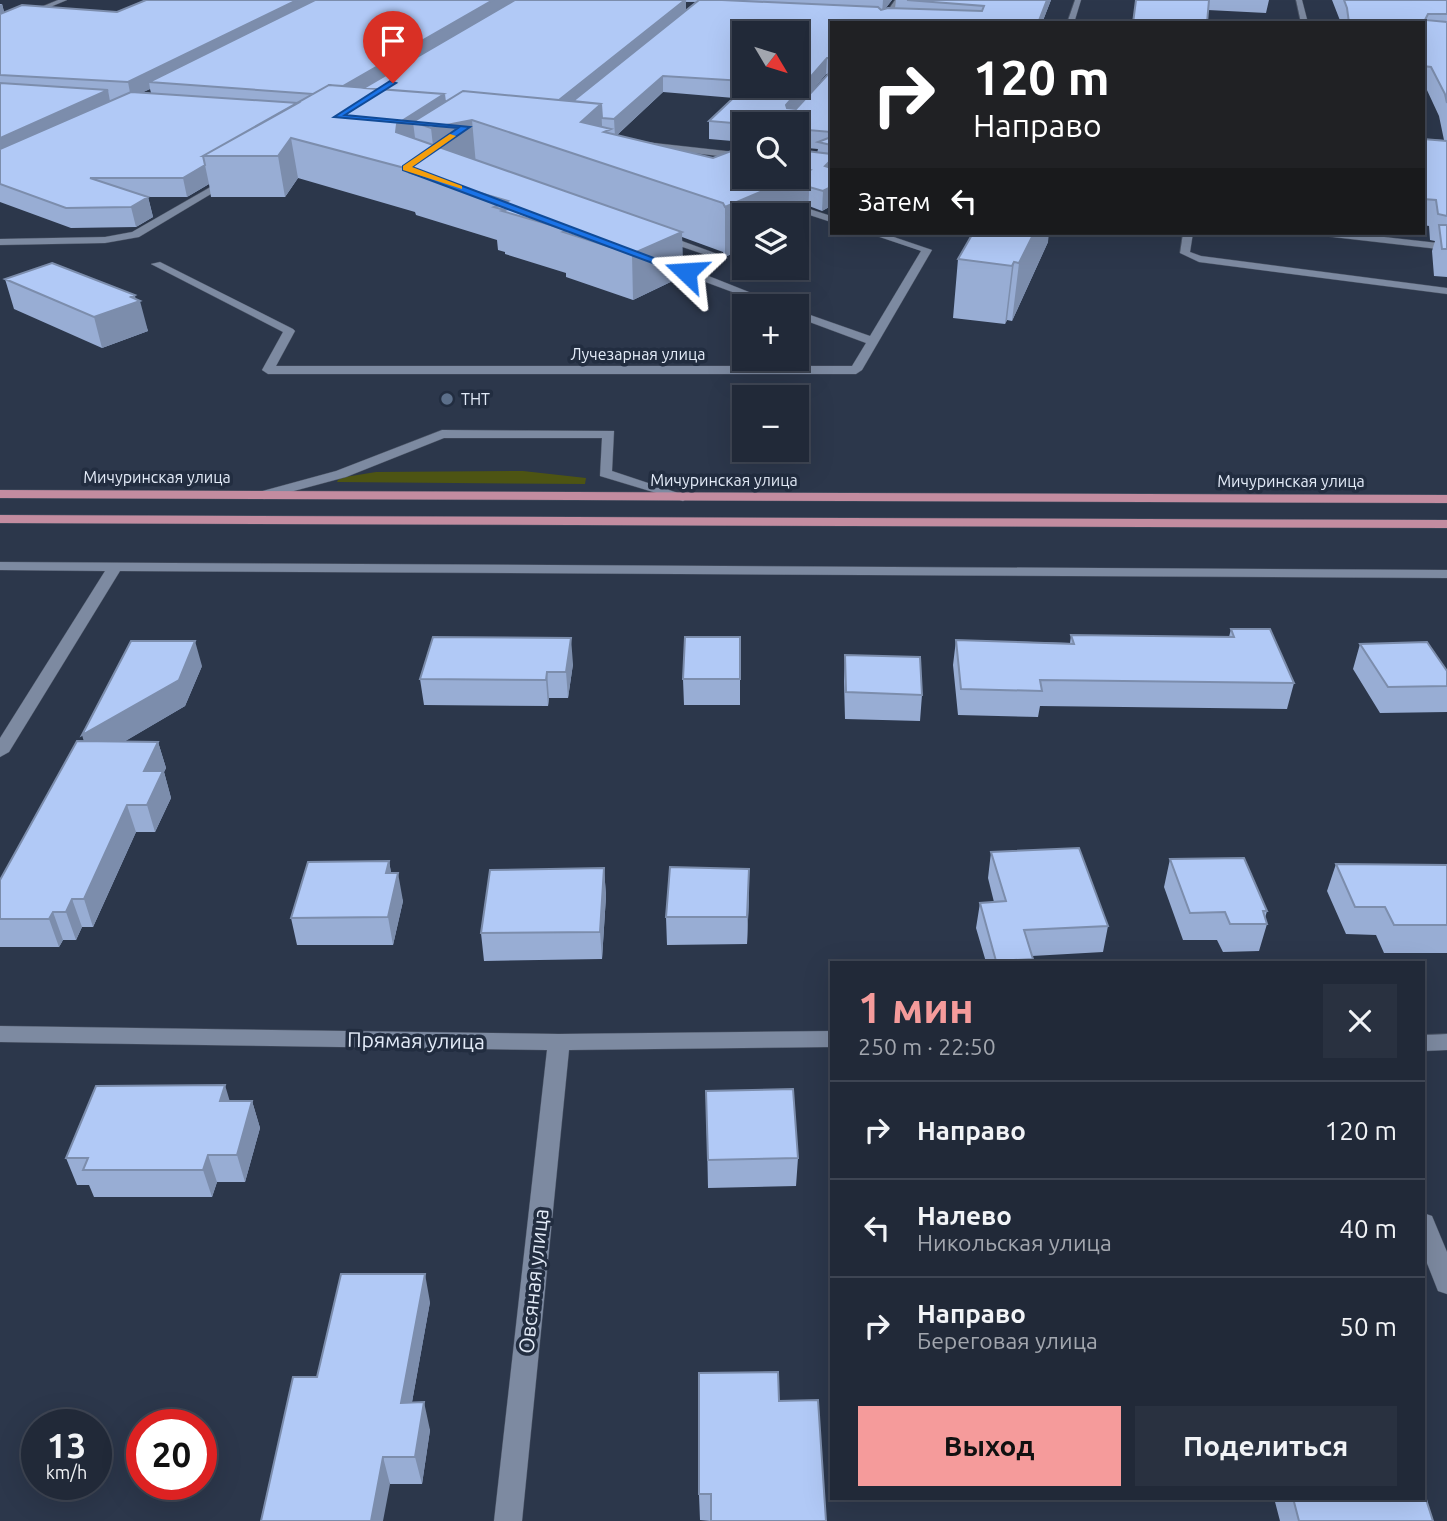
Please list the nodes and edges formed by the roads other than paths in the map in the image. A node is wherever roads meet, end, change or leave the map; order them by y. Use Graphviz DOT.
graph roads {
  1 [pos="64,0"];
  2 [pos="898,0"];
  3 [pos="1078,0"];
  4 [pos="1299,0"];
  5 [pos="874,18"];
  6 [pos="895,19"];
  7 [pos="883,20"];
  8 [pos="1071,21"];
  9 [pos="1304,21"];
  10 [pos="0,26"];
  11 [pos="638,144"];
  12 [pos="732,155"];
  13 [pos="240,173"];
  14 [pos="778,202"];
  15 [pos="830,219"];
  16 [pos="645,230"];
  17 [pos="879,235"];
  18 [pos="1188,235"];
  19 [pos="1342,235"];
  20 [pos="0,242"];
  21 [pos="1447,247"];
  22 [pos="648,258"];
  23 [pos="156,264"];
  24 [pos="686,272"];
  25 [pos="1447,292"];
  26 [pos="746,294"];
  27 [pos="809,318"];
  28 [pos="873,341"];
  29 [pos="0,494"];
  30 [pos="264,495"];
  31 [pos="683,497"];
  32 [pos="1447,499"];
  33 [pos="0,519"];
  34 [pos="1447,524"];
  35 [pos="0,566"];
  36 [pos="114,567"];
  37 [pos="1447,574"];
  38 [pos="0,752"];
  39 [pos="0,1034"];
  40 [pos="830,1039"];
  41 [pos="559,1042"];
  42 [pos="1447,1042"];
  43 [pos="1425,1043"];
  44 [pos="1425,1228"];
  45 [pos="1447,1283"];
  46 [pos="508,1521"];
  1 -- 10 [label="street"];
  2 -- 7 [label="street"];
  3 -- 8 [label="street"];
  4 -- 9 [label="street"];
  5 -- 7 [label="street"];
  6 -- 7 [label="street"];
  11 -- 12 [label="street"];
  13 -- 20 [label="street"];
  14 -- 15 [label="street"];
  16 -- 24 [label="street"];
  17 -- 28 [label="street, Лучезарная улица"];
  18 -- 25 [label="street"];
  19 -- 21 [label="street"];
  22 -- 24 [label="street"];
  23 -- 28 [label="street, Лучезарная улица"];
  24 -- 26 [label="street"];
  27 -- 28 [label="street"];
  29 -- 30 [label="main road, Мичуринская улица"];
  30 -- 31 [label="main road, Мичуринская улица"];
  30 -- 31 [label="street"];
  31 -- 32 [label="main road, Мичуринская улица"];
  33 -- 34 [label="main road"];
  35 -- 36 [label="street"];
  36 -- 37 [label="street"];
  36 -- 38 [label="street"];
  39 -- 41 [label="street, Прямая улица"];
  40 -- 41 [label="street, Прямая улица"];
  41 -- 46 [label="street, Овсяная улица"];
  42 -- 43 [label="street"];
  44 -- 45 [label="street"];
}
